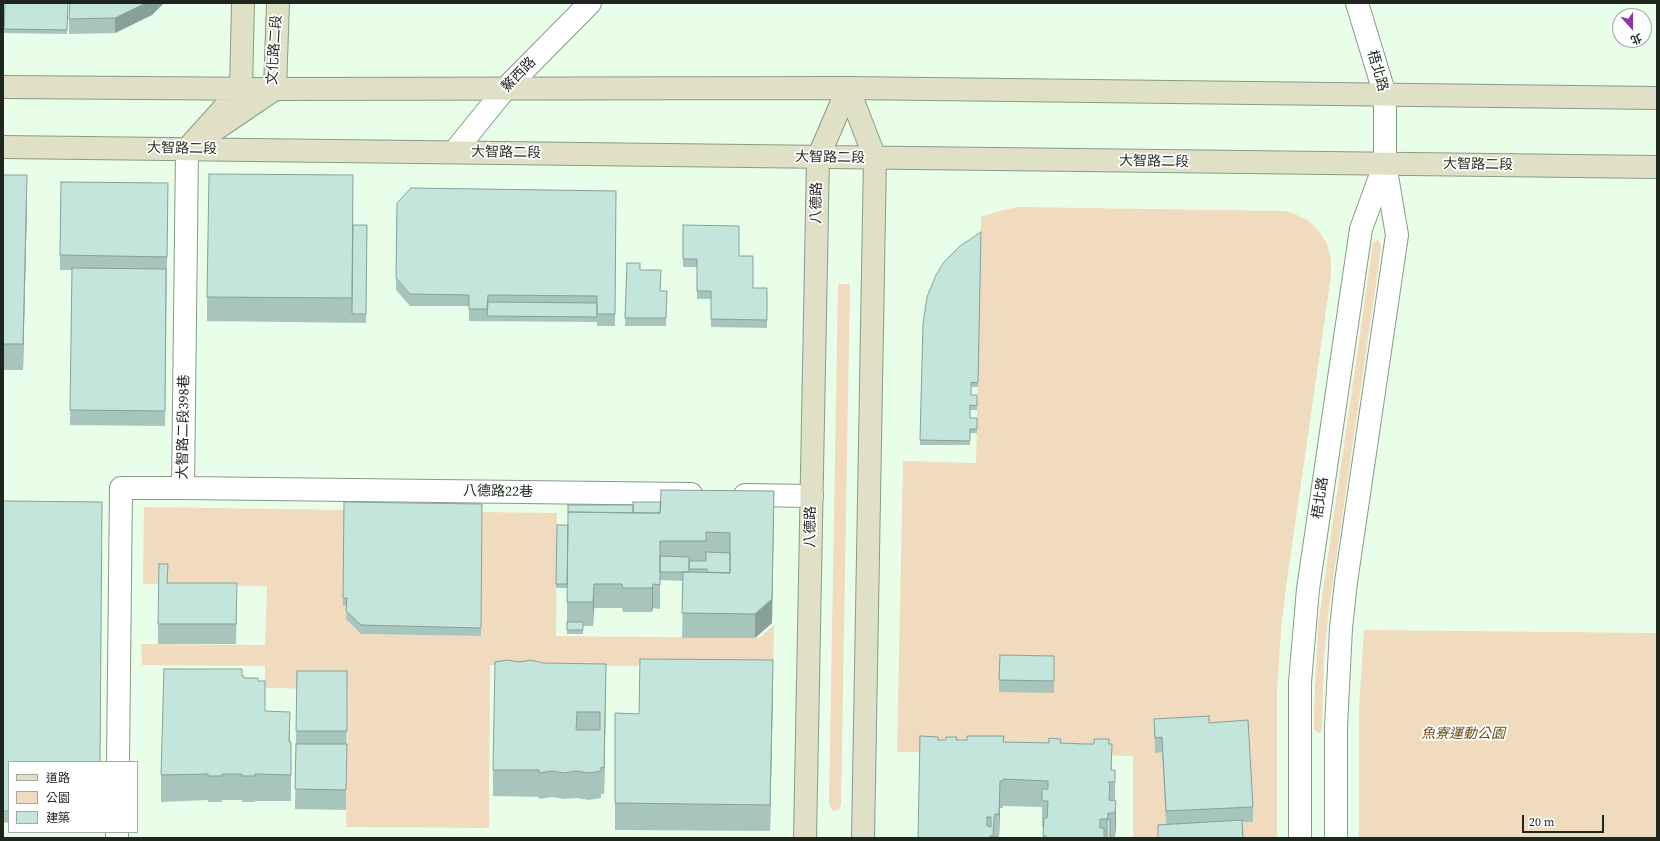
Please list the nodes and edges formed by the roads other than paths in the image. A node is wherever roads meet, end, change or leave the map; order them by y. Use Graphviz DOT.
graph roads {
  1 [pos="243,3"];
  2 [pos="278,3"];
  3 [pos="590,3"];
  4 [pos="1356,3"];
  5 [pos="3,87"];
  6 [pos="848,88"];
  7 [pos="242,89"];
  8 [pos="275,89"];
  9 [pos="505,89"];
  10 [pos="1385,95"];
  11 [pos="1657,98"];
  12 [pos="3,147"];
  13 [pos="187,149"];
  14 [pos="454,152"];
  15 [pos="818,158"];
  16 [pos="875,158"];
  17 [pos="1385,164"];
  18 [pos="1657,168"];
  19 [pos="183,488"];
  20 [pos="812,496"];
  21 [pos="118,761"];
  22 [pos="805,838"];
  23 [pos="863,838"];
  24 [pos="1300,838"];
  25 [pos="1336,838"];
  1 -- 7 [label="street"];
  2 -- 8 [label="street, 文化路二段"];
  3 -- 9 [label="street, 鰲西路"];
  4 -- 10 [label="street, 梧北路"];
  5 -- 7 [label="street"];
  6 -- 9 [label="street"];
  6 -- 10 [label="street"];
  6 -- 15 [label="street, 八德路"];
  6 -- 16 [label="street"];
  7 -- 8 [label="street"];
  7 -- 13 [label="street"];
  8 -- 9 [label="street"];
  8 -- 13 [label="street, 文化路二段"];
  9 -- 14 [label="street, 鰲西路"];
  10 -- 11 [label="street"];
  10 -- 17 [label="street, 梧北路"];
  12 -- 13 [label="street, 大智路二段"];
  13 -- 14 [label="street, 大智路二段"];
  13 -- 19 [label="street, 大智路二段398巷"];
  14 -- 15 [label="street, 大智路二段"];
  15 -- 16 [label="street, 大智路二段"];
  15 -- 20 [label="street, 八德路"];
  16 -- 17 [label="street, 大智路二段"];
  16 -- 23 [label="street"];
  17 -- 18 [label="street, 大智路二段"];
  17 -- 24 [label="street, 梧北路"];
  17 -- 25 [label="street, 梧北路"];
  19 -- 20 [label="street, 八德路22巷"];
  19 -- 21 [label="street, 大智路二段398巷"];
  20 -- 22 [label="street, 八德路"];
}
